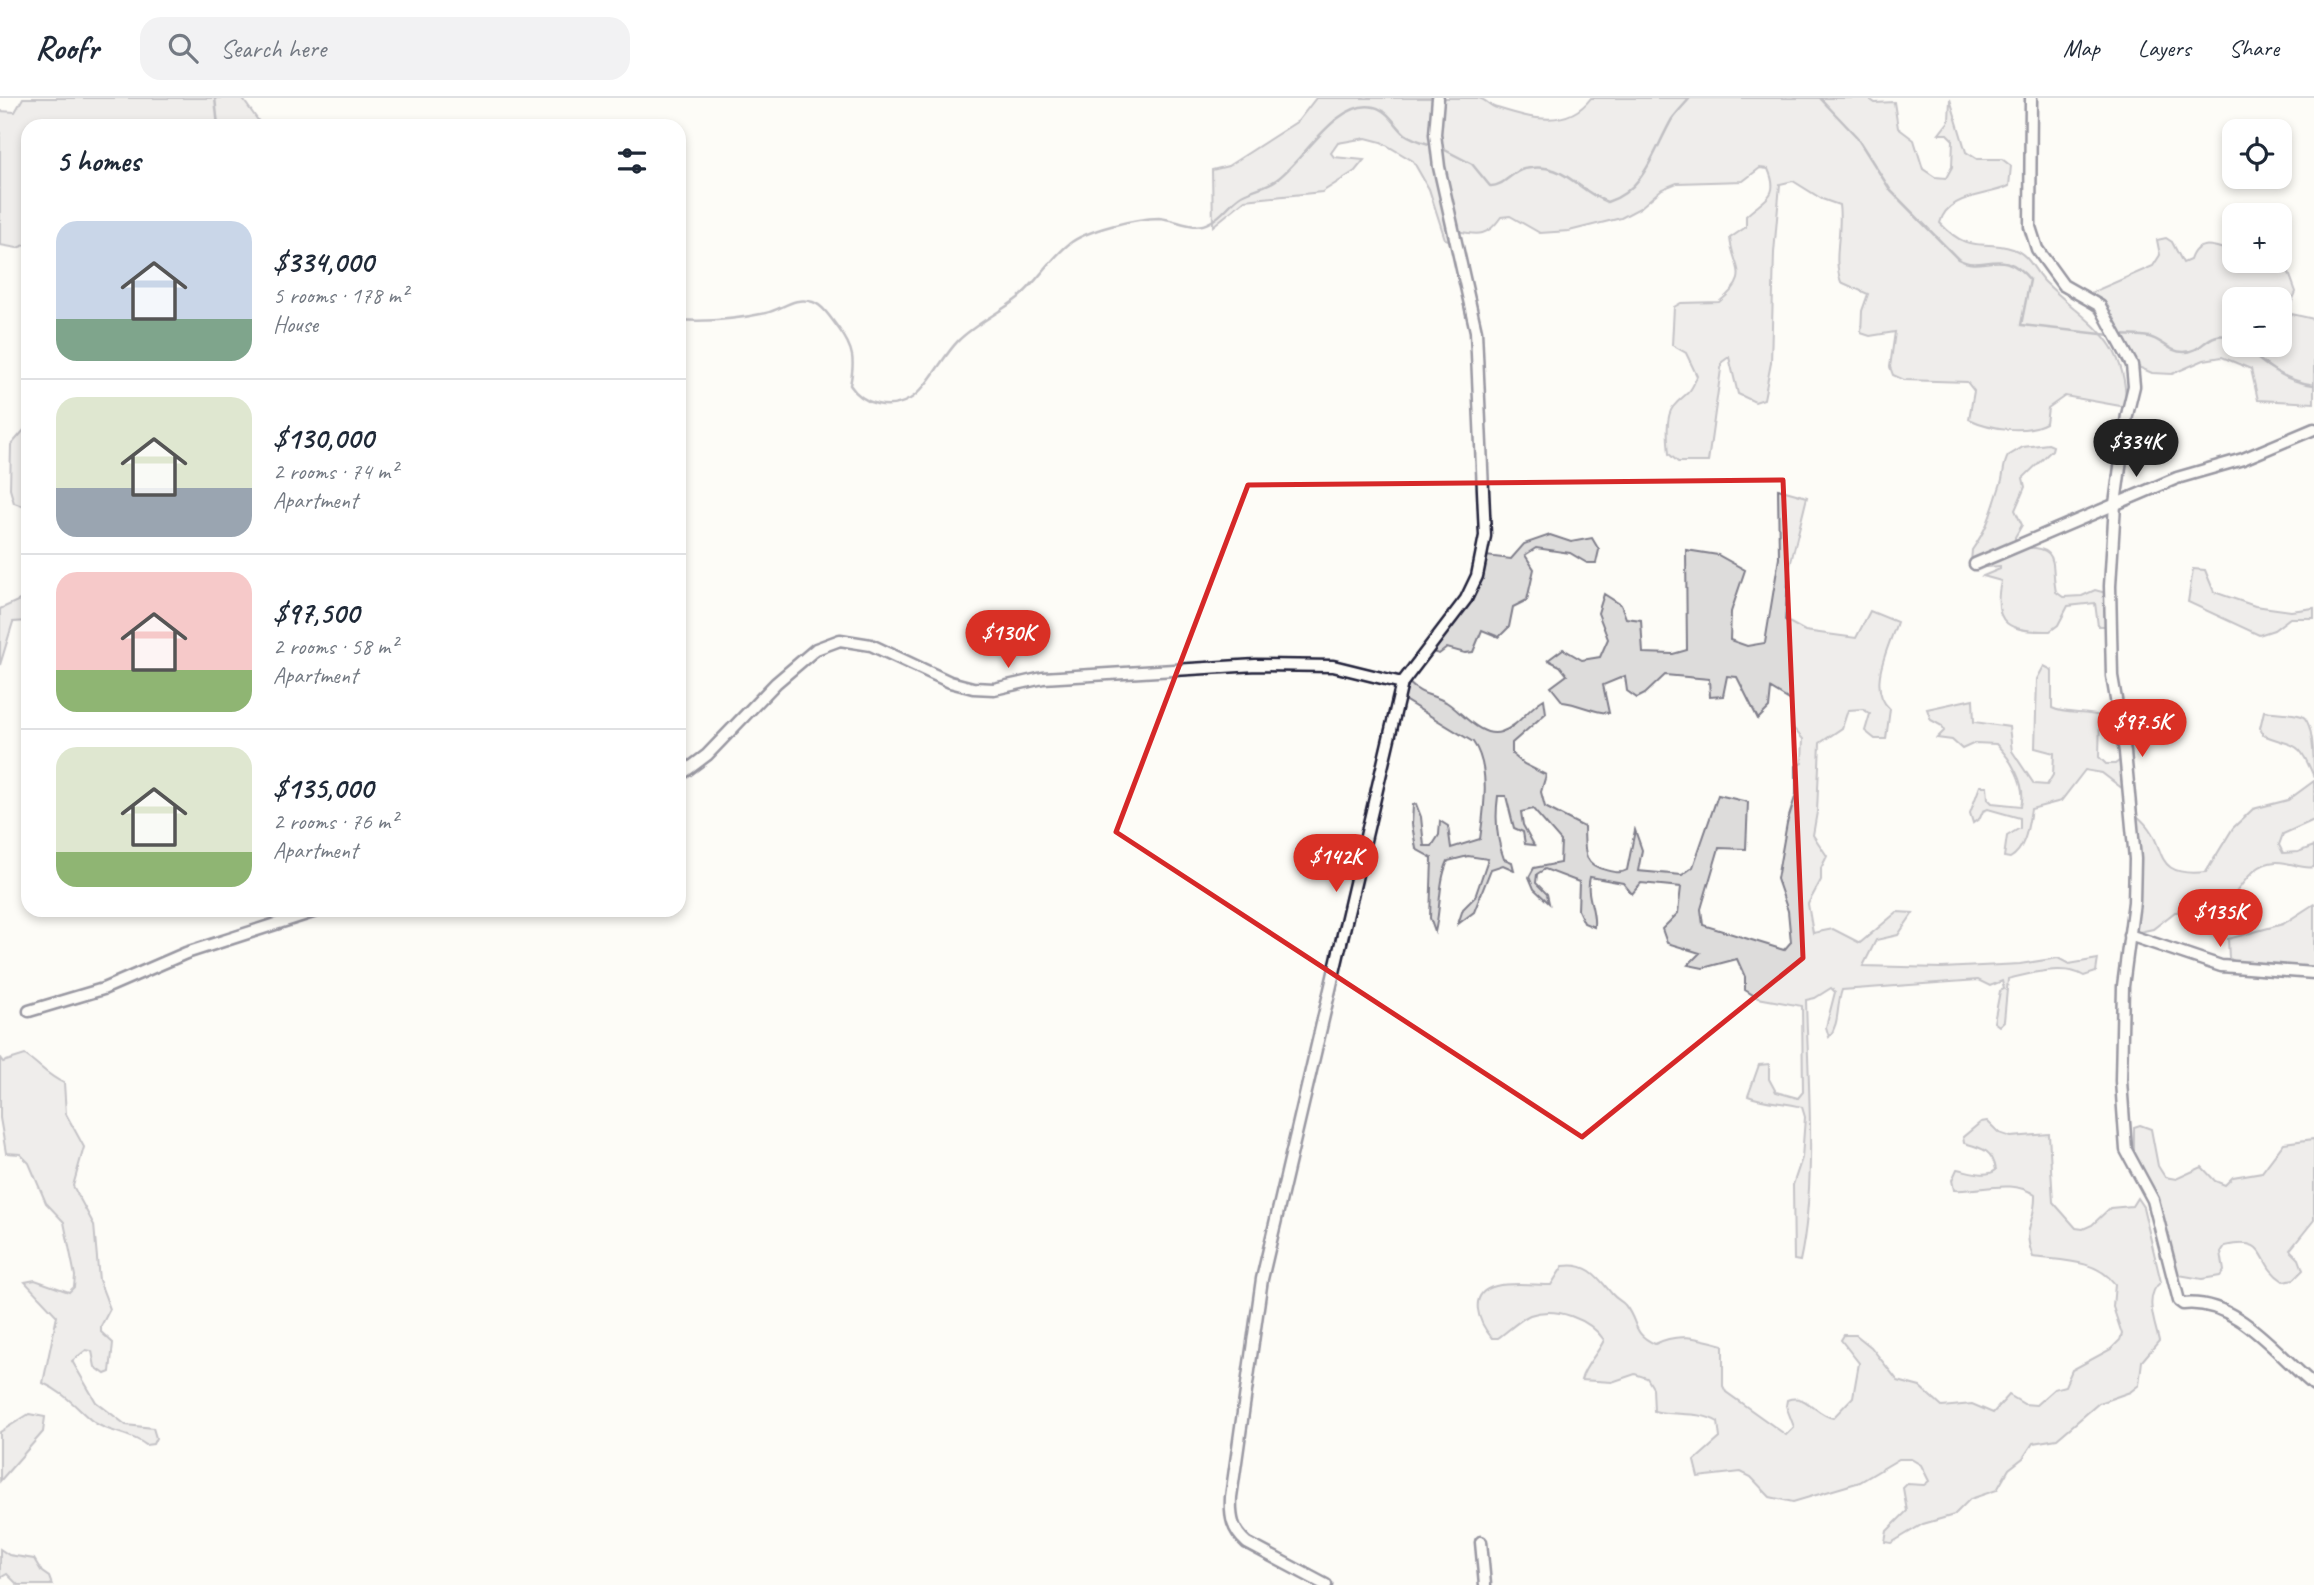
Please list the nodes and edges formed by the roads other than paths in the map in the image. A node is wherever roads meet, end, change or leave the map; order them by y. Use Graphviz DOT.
graph roads {
  1 [pos="1438,98"];
  2 [pos="2031,98"];
  3 [pos="2314,429"];
  4 [pos="2115,504"];
  5 [pos="1975,564"];
  6 [pos="1402,683"];
  7 [pos="686,771"];
  8 [pos="297,917"];
  9 [pos="2129,935"];
  10 [pos="2314,973"];
  11 [pos="29,1011"];
  12 [pos="2314,1385"];
  13 [pos="1481,1542"];
  14 [pos="1326,1585"];
  15 [pos="1485,1585"];
  1 -- 6 [label="street"];
  2 -- 4 [label="street"];
  3 -- 4 [label="street"];
  4 -- 5 [label="street"];
  4 -- 9 [label="street"];
  6 -- 7 [label="street"];
  6 -- 14 [label="street"];
  8 -- 11 [label="street"];
  9 -- 10 [label="street"];
  9 -- 12 [label="street"];
  13 -- 15 [label="street"];
}
